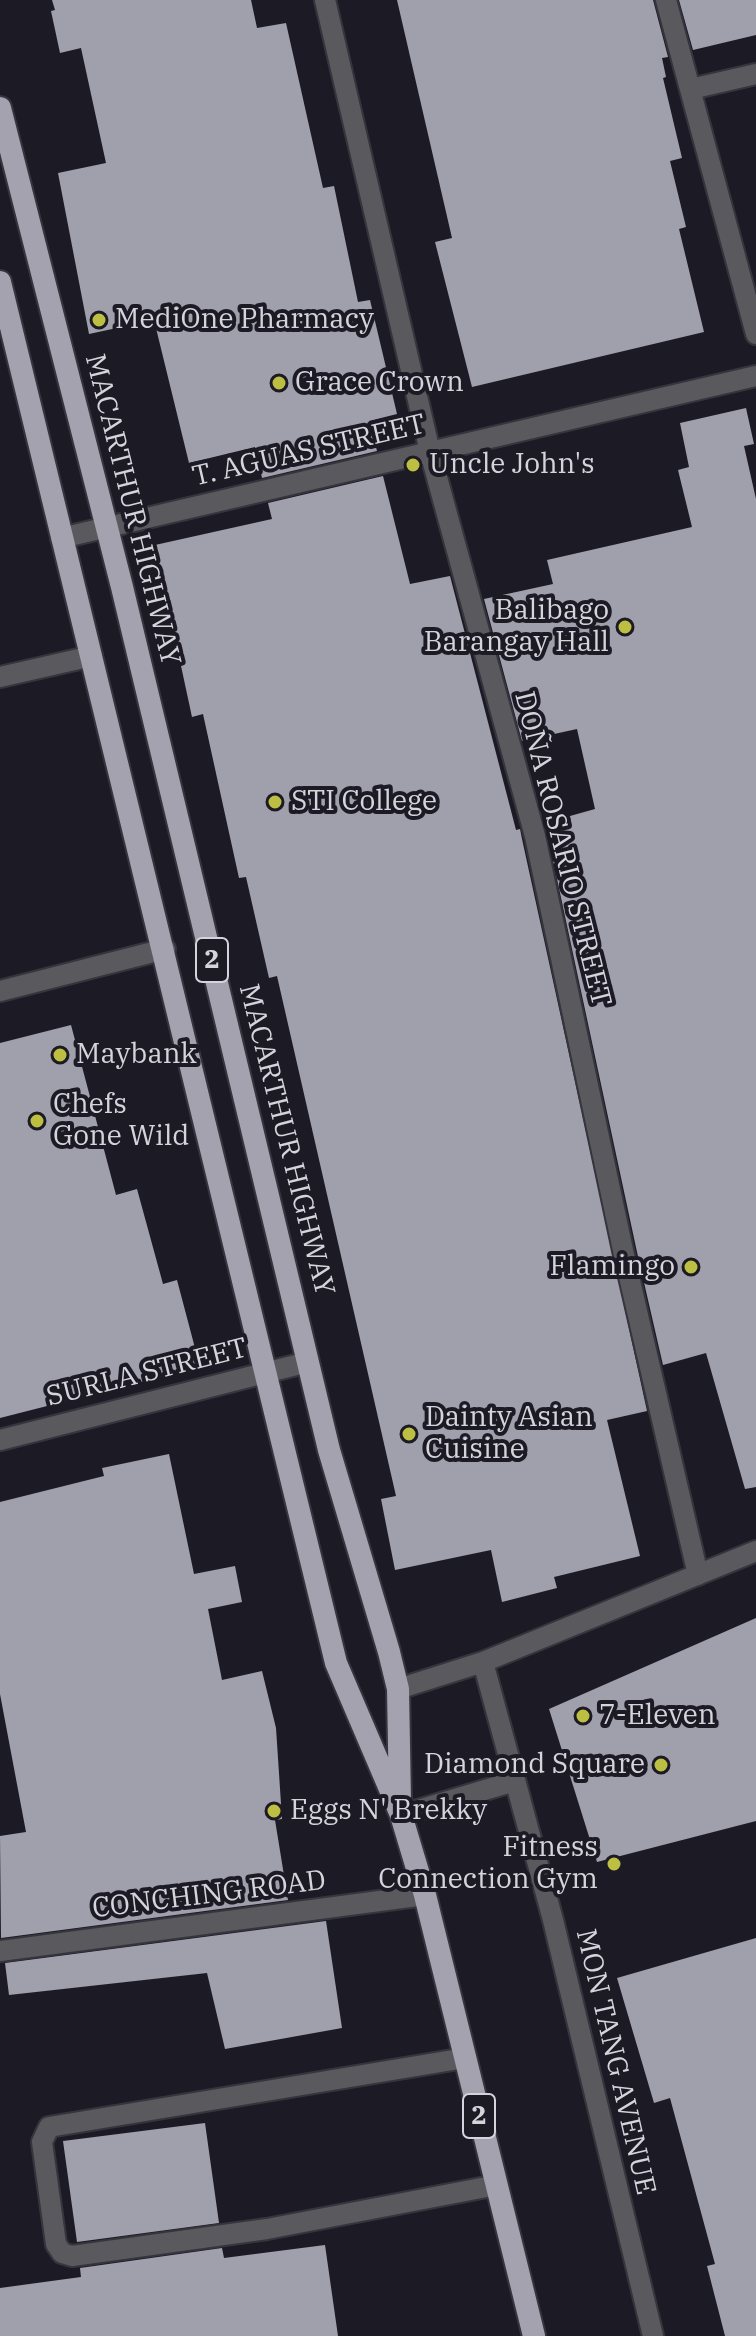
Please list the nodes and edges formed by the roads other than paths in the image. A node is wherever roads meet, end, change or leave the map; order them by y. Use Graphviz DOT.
graph roads {
  1 [pos="325,0"];
  2 [pos="666,0"];
  3 [pos="756,74"];
  4 [pos="691,89"];
  5 [pos="0,108"];
  6 [pos="0,282"];
  7 [pos="756,334"];
  8 [pos="756,376"];
  9 [pos="430,452"];
  10 [pos="106,527"];
  11 [pos="61,538"];
  12 [pos="92,656"];
  13 [pos="0,677"];
  14 [pos="165,949"];
  15 [pos="0,991"];
  16 [pos="308,1362"];
  17 [pos="265,1372"];
  18 [pos="0,1440"];
  19 [pos="756,1551"];
  20 [pos="698,1575"];
  21 [pos="483,1662"];
  22 [pos="398,1689"];
  23 [pos="515,1781"];
  24 [pos="401,1815"];
  25 [pos="425,1895"];
  26 [pos="0,1951"];
  27 [pos="465,2058"];
  28 [pos="497,2185"];
  29 [pos="534,2336"];
  30 [pos="653,2336"];
  1 -- 9 [label="street, DOÑA ROSARIO STREET"];
  2 -- 4 [label="street"];
  3 -- 4 [label="street"];
  4 -- 7 [label="street"];
  5 -- 10 [label="highway, MACARTHUR HIGHWAY / 2"];
  6 -- 11 [label="highway, MACARTHUR HIGHWAY / 2"];
  8 -- 9 [label="street, T. AGUAS STREET"];
  9 -- 10 [label="street, T. AGUAS STREET"];
  9 -- 20 [label="street, DOÑA ROSARIO STREET"];
  10 -- 11 [label="street, T. AGUAS STREET"];
  10 -- 16 [label="highway, MACARTHUR HIGHWAY / 2"];
  11 -- 12 [label="highway, MACARTHUR HIGHWAY / 2"];
  12 -- 13 [label="street"];
  12 -- 14 [label="highway, MACARTHUR HIGHWAY / 2"];
  14 -- 15 [label="street"];
  14 -- 17 [label="highway, MACARTHUR HIGHWAY / 2"];
  16 -- 17 [label="street, SURLA STREET"];
  16 -- 22 [label="highway, MACARTHUR HIGHWAY / 2"];
  17 -- 18 [label="street, SURLA STREET"];
  17 -- 24 [label="highway, MACARTHUR HIGHWAY / 2"];
  19 -- 20 [label="street"];
  20 -- 21 [label="street"];
  21 -- 22 [label="street"];
  21 -- 23 [label="street, MON TANG AVENUE"];
  22 -- 24 [label="highway, MACARTHUR HIGHWAY / 2"];
  23 -- 24 [label="street"];
  23 -- 30 [label="street, MON TANG AVENUE"];
  24 -- 25 [label="highway, MACARTHUR HIGHWAY / 2"];
  25 -- 26 [label="street, CONCHING ROAD"];
  25 -- 27 [label="highway, MACARTHUR HIGHWAY / 2"];
  27 -- 28 [label="highway, MACARTHUR HIGHWAY / 2"];
  27 -- 28 [label="street"];
  28 -- 29 [label="highway, MACARTHUR HIGHWAY / 2"];
}
